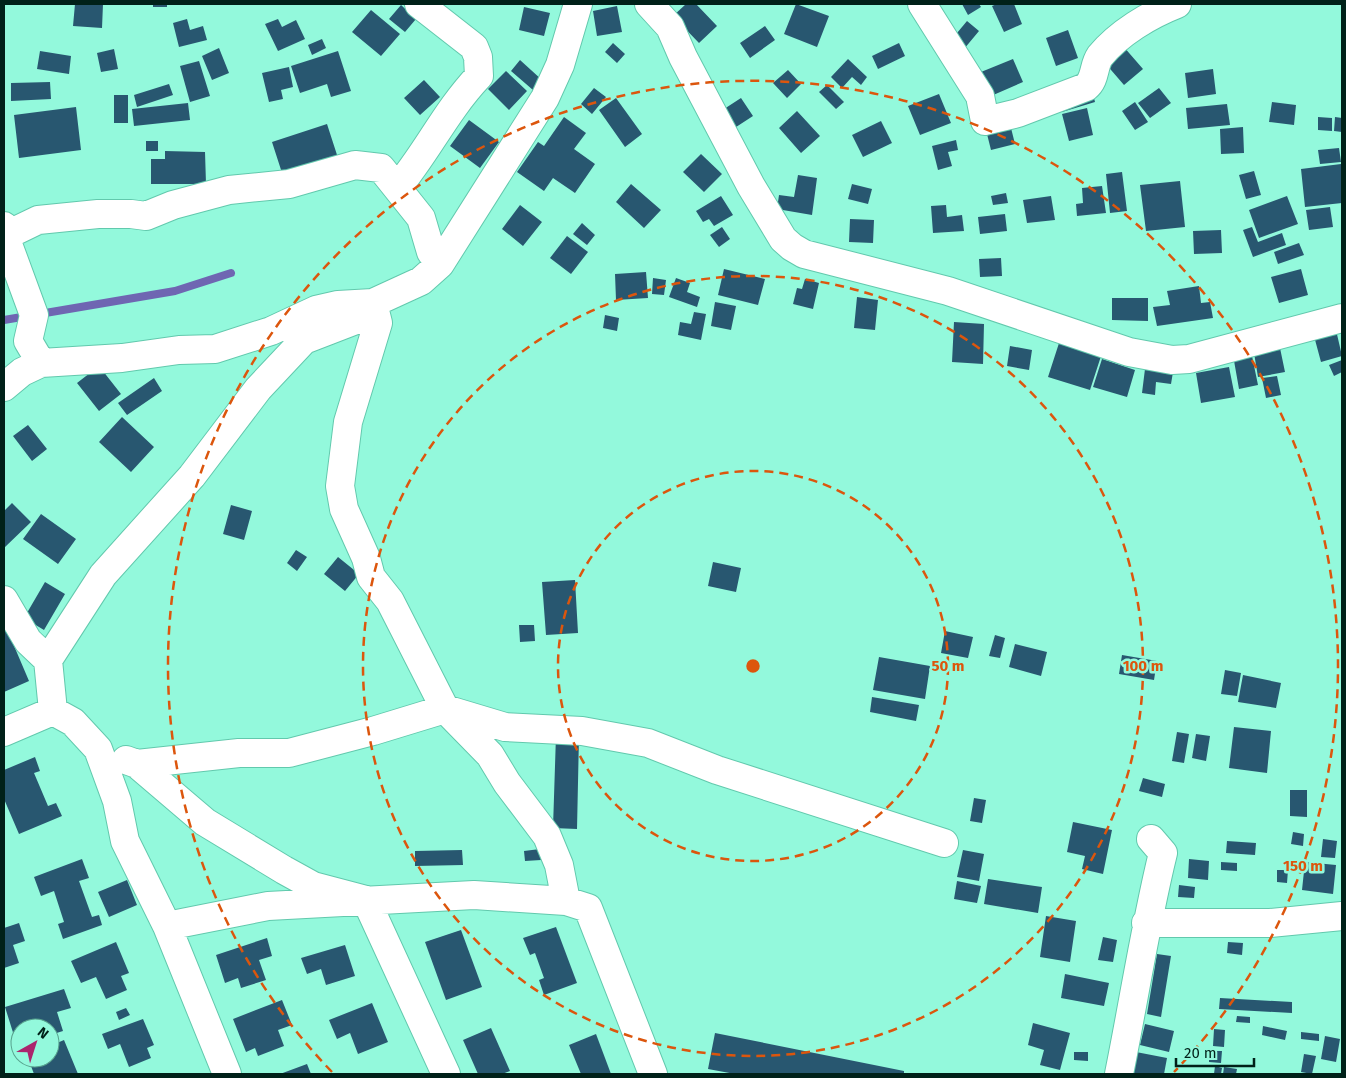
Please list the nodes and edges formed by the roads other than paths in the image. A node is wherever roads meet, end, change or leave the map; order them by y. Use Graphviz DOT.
graph roads {
  1 [pos="419,4"];
  2 [pos="578,4"];
  3 [pos="922,4"];
  4 [pos="1176,4"];
  5 [pos="658,7"];
  6 [pos="397,188"];
  7 [pos="4,231"];
  8 [pos="440,264"];
  9 [pos="373,303"];
  10 [pos="1342,318"];
  11 [pos="41,363"];
  12 [pos="4,387"];
  13 [pos="4,600"];
  14 [pos="48,660"];
  15 [pos="445,709"];
  16 [pos="53,711"];
  17 [pos="4,732"];
  18 [pos="98,749"];
  19 [pos="138,764"];
  20 [pos="1151,839"];
  21 [pos="944,843"];
  22 [pos="366,900"];
  23 [pos="566,901"];
  24 [pos="1342,916"];
  25 [pos="1146,923"];
  26 [pos="167,926"];
  27 [pos="227,1074"];
  28 [pos="446,1074"];
  29 [pos="653,1074"];
  30 [pos="1119,1074"];
  1 -- 6 [label="street"];
  2 -- 8 [label="street"];
  3 -- 4 [label="street"];
  5 -- 10 [label="street"];
  6 -- 7 [label="street"];
  6 -- 8 [label="street"];
  7 -- 11 [label="street"];
  8 -- 9 [label="street"];
  9 -- 11 [label="street"];
  9 -- 14 [label="street"];
  9 -- 15 [label="street"];
  11 -- 12 [label="street"];
  13 -- 14 [label="street"];
  14 -- 16 [label="street"];
  15 -- 19 [label="street"];
  15 -- 21 [label="street"];
  15 -- 23 [label="street"];
  16 -- 17 [label="street"];
  16 -- 18 [label="street"];
  18 -- 19 [label="street"];
  18 -- 26 [label="street"];
  19 -- 22 [label="street"];
  20 -- 25 [label="street"];
  22 -- 23 [label="street"];
  22 -- 26 [label="street"];
  22 -- 28 [label="street"];
  23 -- 29 [label="street"];
  24 -- 25 [label="street"];
  25 -- 30 [label="street"];
  26 -- 27 [label="street"];
}
